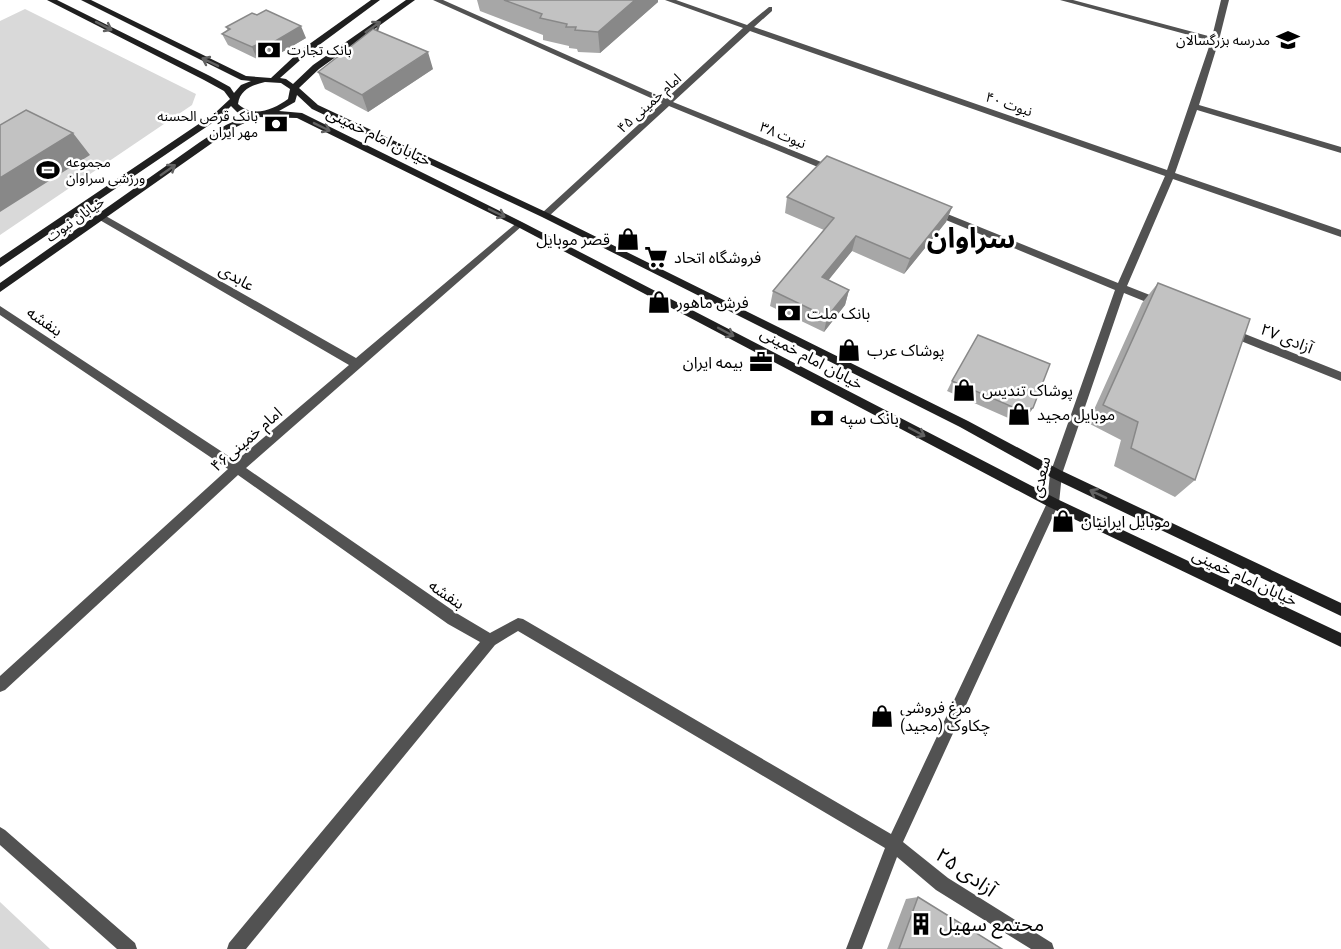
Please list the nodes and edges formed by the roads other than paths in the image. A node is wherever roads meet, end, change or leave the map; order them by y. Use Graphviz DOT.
graph roads {
  1 [pos="51,0"];
  2 [pos="85,0"];
  3 [pos="376,0"];
  4 [pos="411,0"];
  5 [pos="437,0"];
  6 [pos="669,0"];
  7 [pos="1064,0"];
  8 [pos="1225,0"];
  9 [pos="769,9"];
  10 [pos="749,28"];
  11 [pos="1215,40"];
  12 [pos="274,79"];
  13 [pos="264,80"];
  14 [pos="294,88"];
  15 [pos="234,99"];
  16 [pos="669,103"];
  17 [pos="1194,106"];
  18 [pos="261,114"];
  19 [pos="1341,150"];
  20 [pos="1170,174"];
  21 [pos="846,175"];
  22 [pos="923,207"];
  23 [pos="545,215"];
  24 [pos="101,217"];
  25 [pos="519,224"];
  26 [pos="1341,234"];
  27 [pos="0,263"];
  28 [pos="0,288"];
  29 [pos="1121,288"];
  30 [pos="0,310"];
  31 [pos="1176,310"];
  32 [pos="1220,328"];
  33 [pos="357,363"];
  34 [pos="1341,376"];
  35 [pos="237,468"];
  36 [pos="1056,474"];
  37 [pos="1053,503"];
  38 [pos="1341,610"];
  39 [pos="490,640"];
  40 [pos="1341,640"];
  41 [pos="0,685"];
  42 [pos="0,835"];
  43 [pos="894,845"];
  44 [pos="129,949"];
  45 [pos="235,949"];
  46 [pos="854,949"];
  47 [pos="1046,949"];
  1 -- 15 [label="main road, one-way"];
  13 -- 2 [label="main road, one-way"];
  3 -- 12 [label="main road"];
  14 -- 4 [label="main road, one-way"];
  5 -- 16 [label="street, نبوت ۳۸"];
  6 -- 10 [label="street, نبوت ۴۰"];
  7 -- 11 [label="street"];
  8 -- 11 [label="street, سعدی"];
  9 -- 10 [label="street, امام خمینی ۴۵"];
  10 -- 16 [label="street, امام خمینی ۴۵"];
  10 -- 20 [label="street, نبوت ۴۰"];
  11 -- 17 [label="street, سعدی"];
  12 -- 13 [label="main road"];
  12 -- 14 [label="main road, خیابان امام خمینی"];
  13 -- 15 [label="main road, خیابان نبوت"];
  14 -- 18 [label="main road, خیابان نبوت"];
  14 -- 23 [label="main road, خیابان امام خمینی"];
  15 -- 18 [label="main road"];
  15 -- 27 [label="main road, خیابان نبوت"];
  16 -- 21 [label="street, نبوت ۳۸"];
  16 -- 23 [label="street, امام خمینی ۴۵"];
  17 -- 19 [label="street"];
  17 -- 20 [label="street, سعدی"];
  24 -- 18 [label="main road, خیابان نبوت, one-way"];
  18 -- 25 [label="main road, خیابان امام خمینی, one-way"];
  20 -- 26 [label="street, نبوت ۴۰"];
  20 -- 29 [label="street, سعدی"];
  22 -- 29 [label="street"];
  23 -- 36 [label="main road, خیابان امام خمینی"];
  24 -- 28 [label="main road, خیابان نبوت"];
  24 -- 33 [label="street, عابدی"];
  25 -- 33 [label="street, امام خمینی۴۶"];
  25 -- 37 [label="main road, خیابان امام خمینی, one-way"];
  29 -- 31 [label="street"];
  29 -- 36 [label="street, سعدی"];
  30 -- 35 [label="street, بنفشه"];
  32 -- 34 [label="street, آزادی ۲۷"];
  33 -- 35 [label="street, امام خمینی۴۶"];
  35 -- 39 [label="street, بنفشه"];
  35 -- 41 [label="street, امام خمینی۴۶"];
  36 -- 37 [label="street, سعدی"];
  38 -- 36 [label="main road, خیابان امام خمینی, one-way"];
  37 -- 40 [label="main road, خیابان امام خمینی"];
  37 -- 43 [label="street, سعدی"];
  39 -- 43 [label="street"];
  39 -- 45 [label="street"];
  42 -- 44 [label="street"];
  43 -- 46 [label="street, سعدی"];
  43 -- 47 [label="street, آزادی ۲۵"];
}
